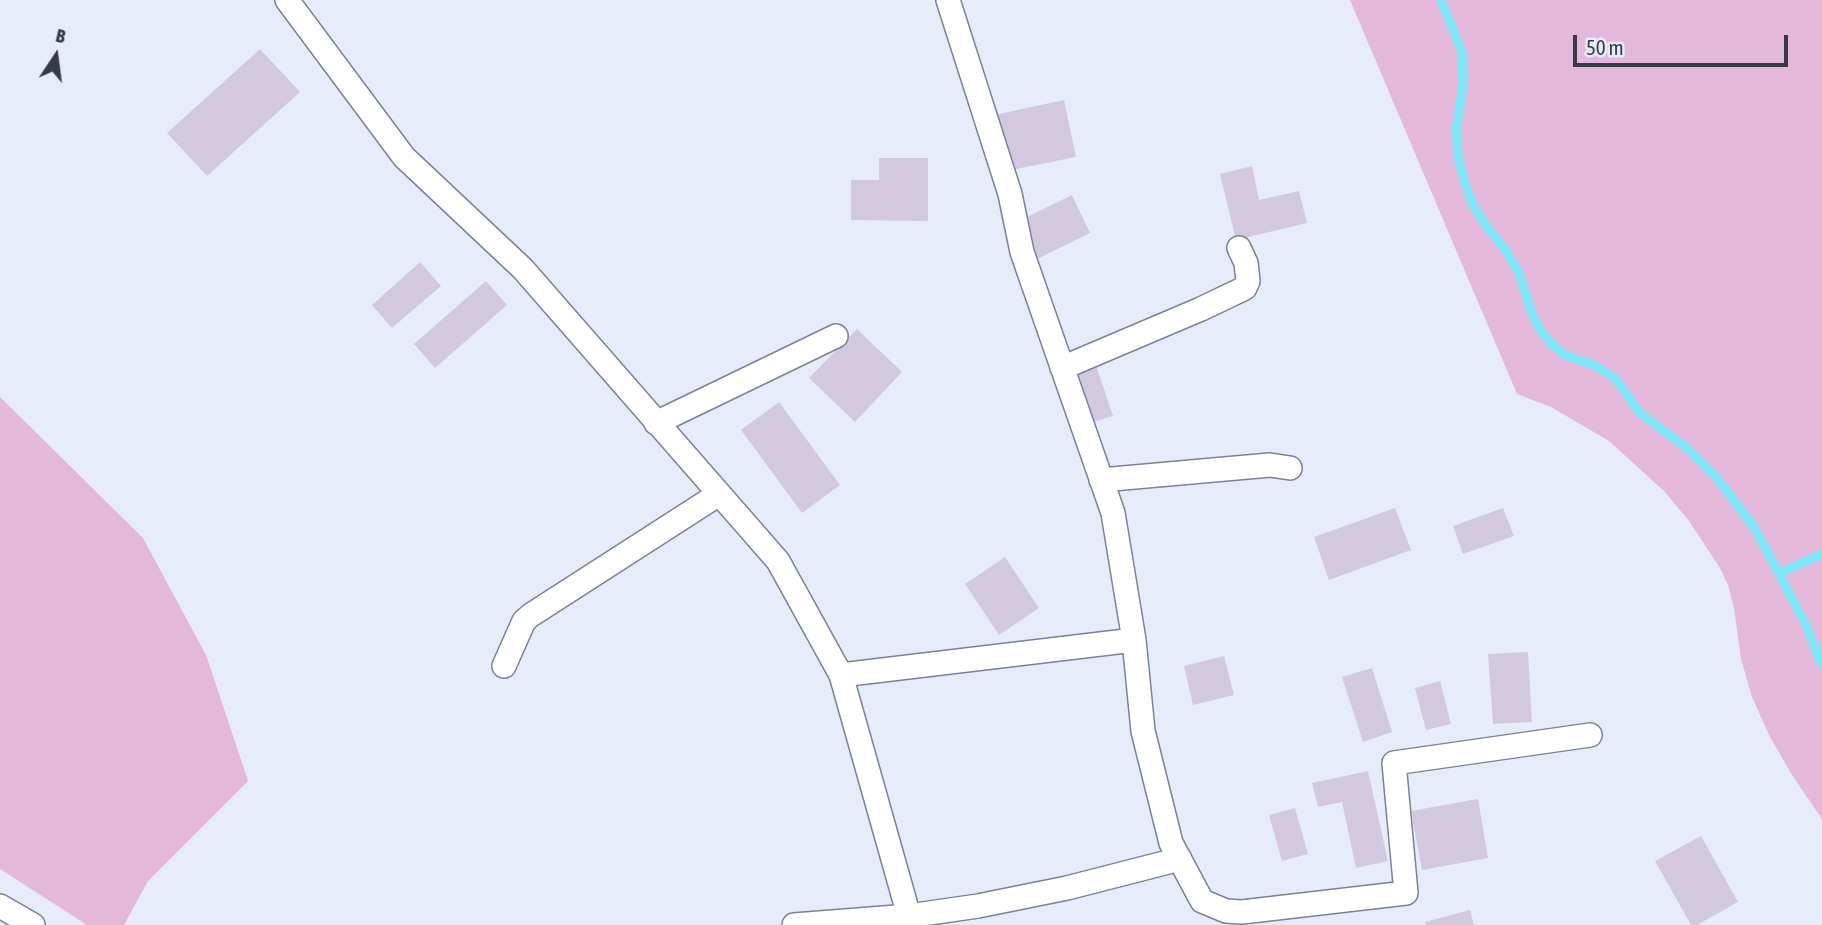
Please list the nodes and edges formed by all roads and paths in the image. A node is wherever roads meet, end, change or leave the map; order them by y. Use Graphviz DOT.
graph roads {
  1 [pos="287,0"];
  2 [pos="948,0"];
  3 [pos="1239,248"];
  4 [pos="836,336"];
  5 [pos="1062,368"];
  6 [pos="656,423"];
  7 [pos="1290,468"];
  8 [pos="1101,480"];
  9 [pos="719,494"];
  10 [pos="1134,640"];
  11 [pos="504,666"];
  12 [pos="841,675"];
  13 [pos="1590,735"];
  14 [pos="1180,859"];
  15 [pos="0,906"];
  16 [pos="909,916"];
  17 [pos="1242,918"];
  18 [pos="33,925"];
  19 [pos="794,925"];
  1 -- 6 [label="street"];
  2 -- 5 [label="street"];
  3 -- 5 [label="street"];
  4 -- 6 [label="street"];
  5 -- 8 [label="street"];
  6 -- 9 [label="street"];
  7 -- 8 [label="street"];
  8 -- 10 [label="street"];
  9 -- 11 [label="street"];
  9 -- 12 [label="street"];
  10 -- 12 [label="street"];
  10 -- 14 [label="street"];
  12 -- 16 [label="street"];
  13 -- 17 [label="street"];
  14 -- 16 [label="street"];
  14 -- 17 [label="street"];
  15 -- 18 [label="street"];
  16 -- 19 [label="street"];
}
